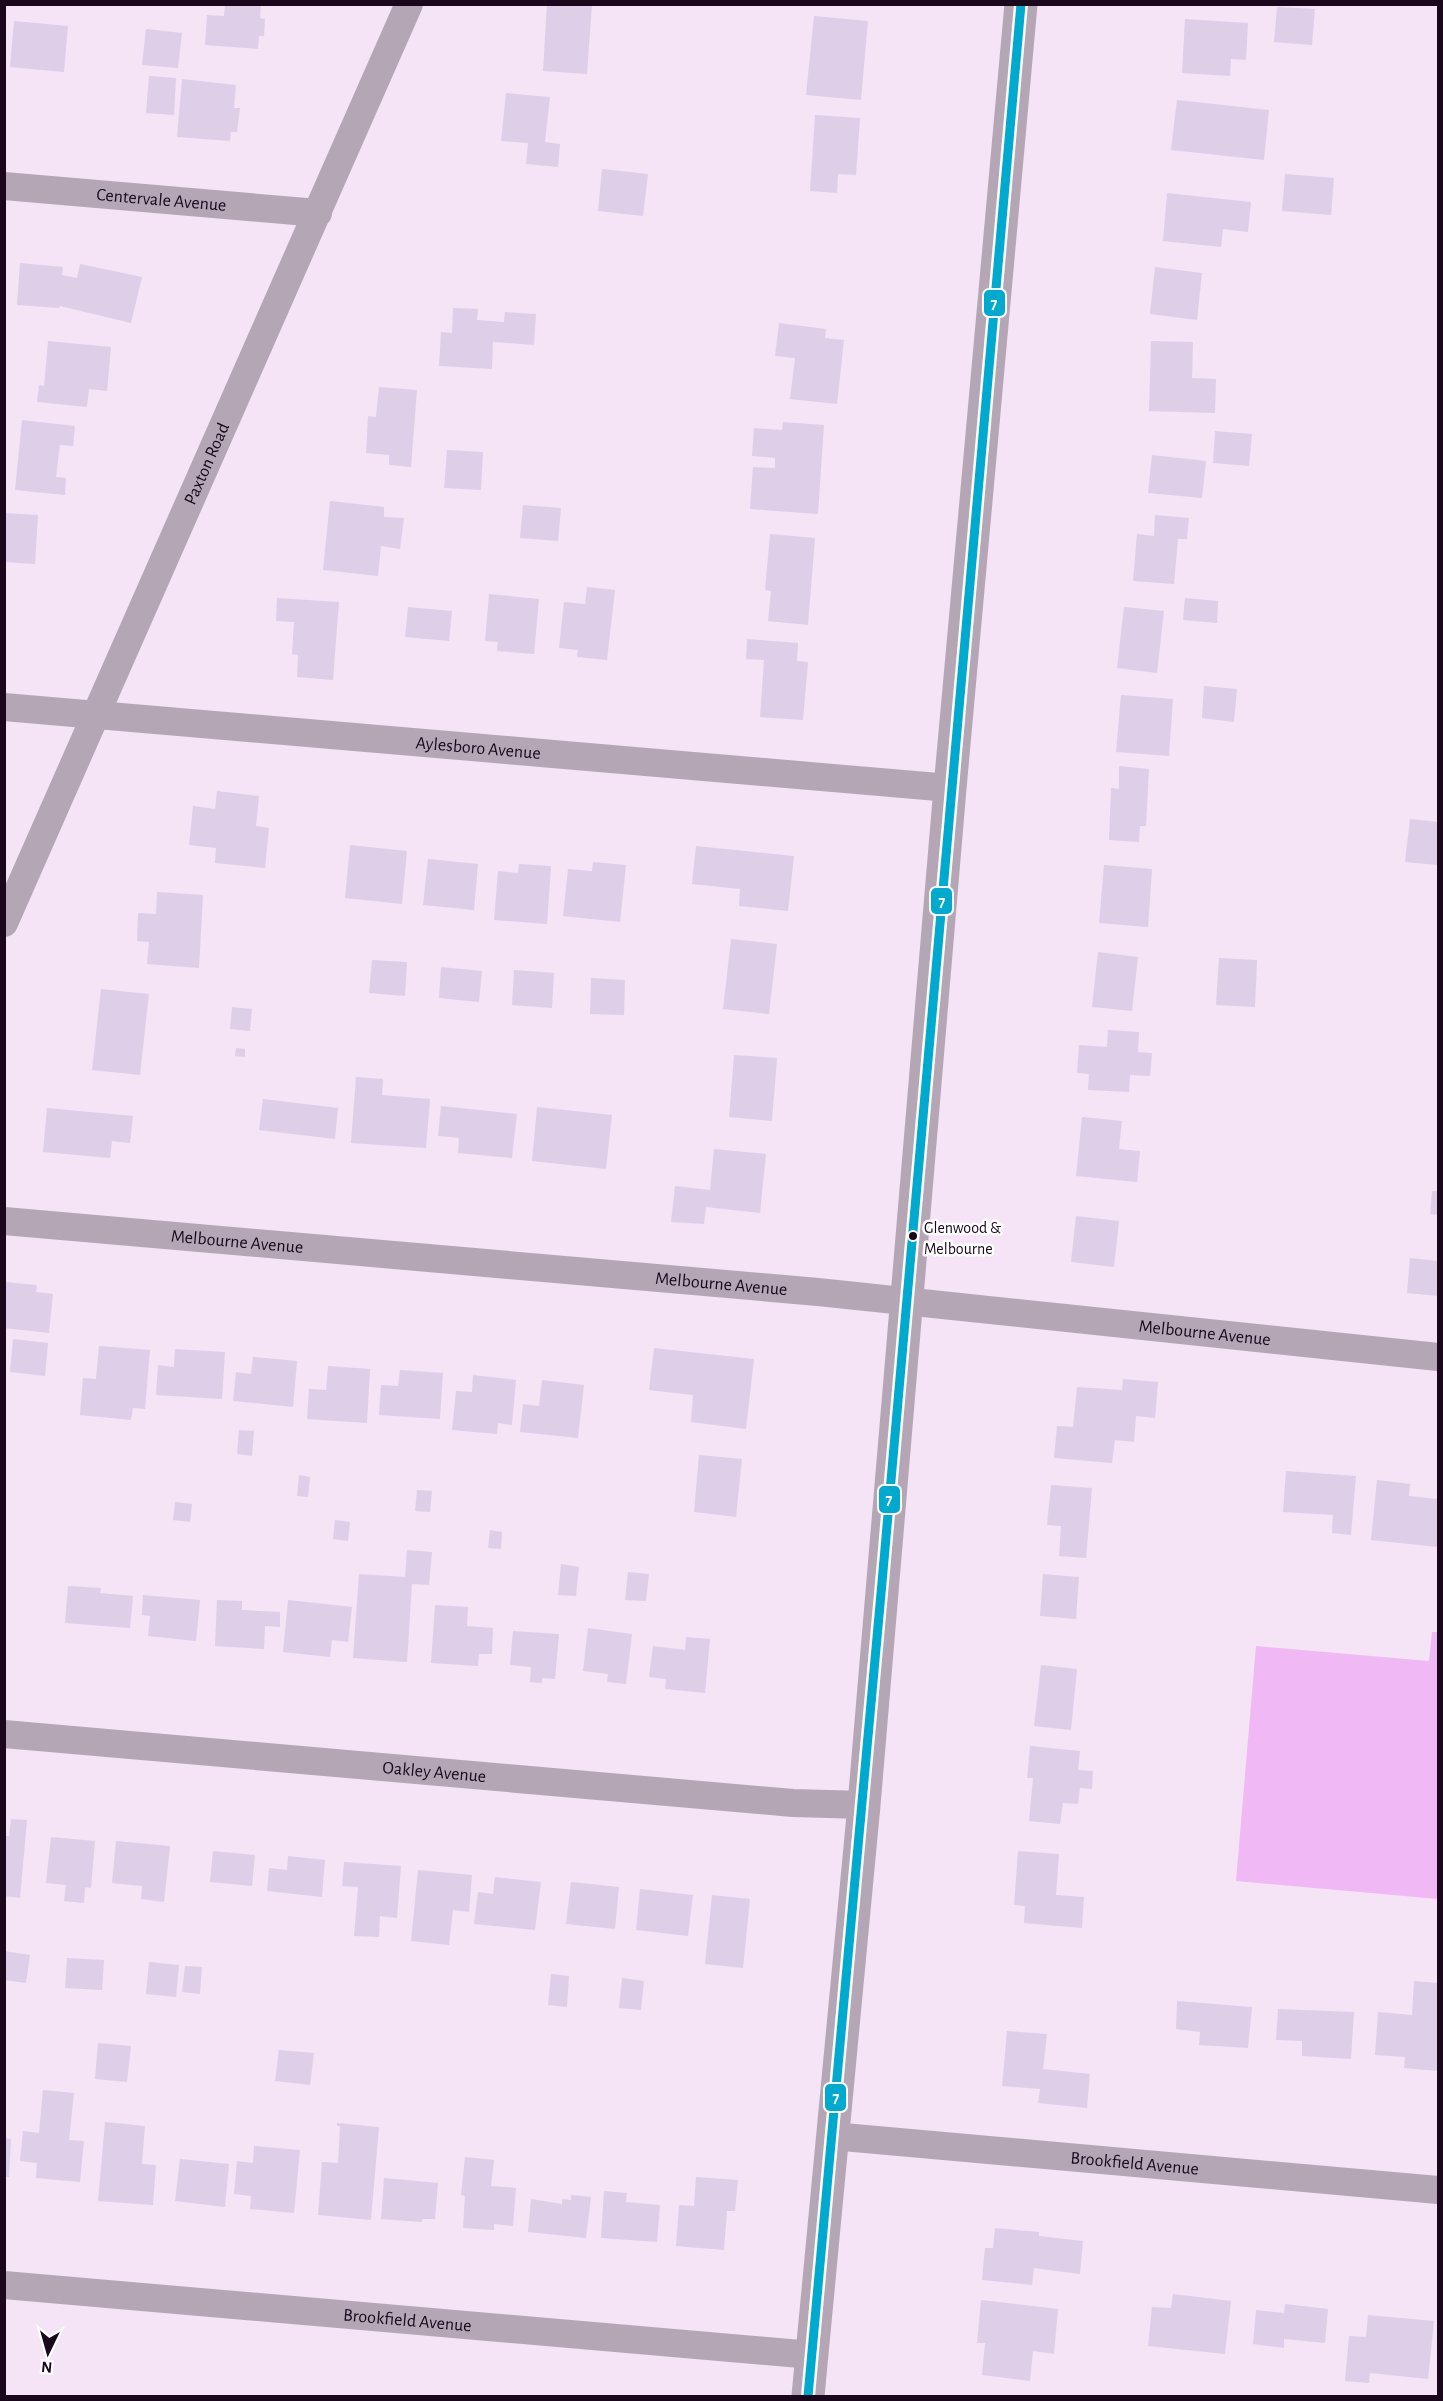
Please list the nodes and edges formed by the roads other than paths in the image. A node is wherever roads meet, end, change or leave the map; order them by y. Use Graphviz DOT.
graph roads {
  1 [pos="409,4"];
  2 [pos="1021,4"];
  3 [pos="4,186"];
  4 [pos="318,213"];
  5 [pos="4,707"];
  6 [pos="97,714"];
  7 [pos="950,788"];
  8 [pos="4,923"];
  9 [pos="4,1221"];
  10 [pos="906,1302"];
  11 [pos="1438,1357"];
  12 [pos="4,1734"];
  13 [pos="864,1805"];
  14 [pos="832,2136"];
  15 [pos="1438,2190"];
  16 [pos="4,2285"];
  17 [pos="812,2355"];
  18 [pos="808,2397"];
  1 -- 4 [label="street, Paxton Road"];
  2 -- 7 [label="street"];
  3 -- 4 [label="street, Centervale Avenue"];
  4 -- 6 [label="street, Paxton Road"];
  5 -- 6 [label="street, Aylesboro Avenue"];
  6 -- 7 [label="street, Aylesboro Avenue"];
  6 -- 8 [label="street, Paxton Road"];
  7 -- 10 [label="street"];
  9 -- 10 [label="street, Melbourne Avenue"];
  10 -- 11 [label="street, Melbourne Avenue"];
  10 -- 13 [label="street"];
  12 -- 13 [label="street, Oakley Avenue"];
  13 -- 14 [label="street"];
  14 -- 15 [label="street, Brookfield Avenue"];
  14 -- 17 [label="street"];
  16 -- 17 [label="street, Brookfield Avenue"];
  17 -- 18 [label="street"];
}
